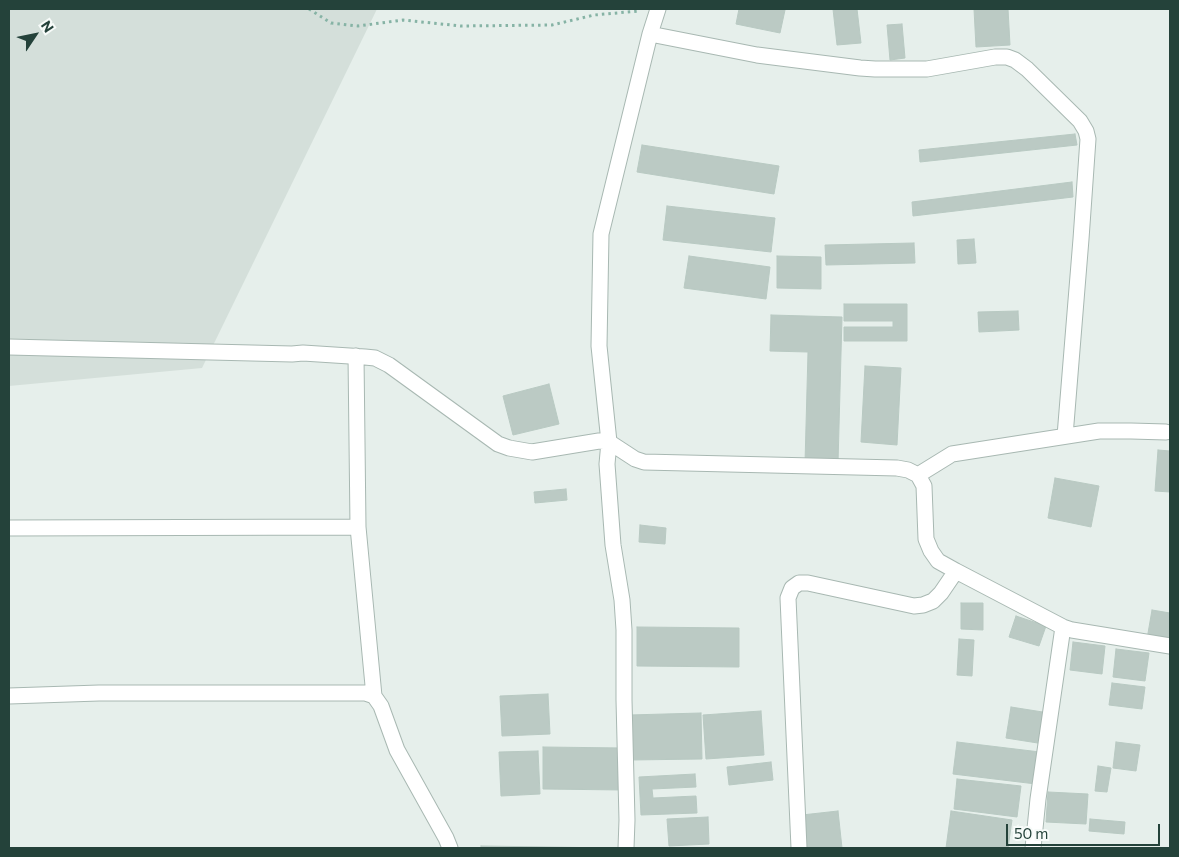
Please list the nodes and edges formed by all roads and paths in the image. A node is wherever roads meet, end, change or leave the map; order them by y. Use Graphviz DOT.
graph roads {
  1 [pos="309,9"];
  2 [pos="658,9"];
  3 [pos="650,34"];
  4 [pos="9,346"];
  5 [pos="356,356"];
  6 [pos="1166,432"];
  7 [pos="1065,436"];
  8 [pos="609,442"];
  9 [pos="918,476"];
  10 [pos="358,527"];
  11 [pos="9,528"];
  12 [pos="956,571"];
  13 [pos="1063,627"];
  14 [pos="1170,646"];
  15 [pos="9,696"];
  16 [pos="374,696"];
  17 [pos="450,848"];
  18 [pos="626,848"];
  19 [pos="800,848"];
  20 [pos="1033,848"];
  1 -- 2 [label="path"];
  2 -- 3 [label="street"];
  3 -- 7 [label="street"];
  3 -- 8 [label="street"];
  4 -- 5 [label="street"];
  5 -- 8 [label="street"];
  5 -- 10 [label="street"];
  6 -- 7 [label="street"];
  7 -- 9 [label="street"];
  8 -- 9 [label="street"];
  8 -- 18 [label="street"];
  9 -- 12 [label="street"];
  10 -- 11 [label="street"];
  10 -- 16 [label="street"];
  12 -- 13 [label="street"];
  12 -- 19 [label="street"];
  13 -- 14 [label="street"];
  13 -- 20 [label="street"];
  15 -- 16 [label="street"];
  16 -- 17 [label="street"];
}
